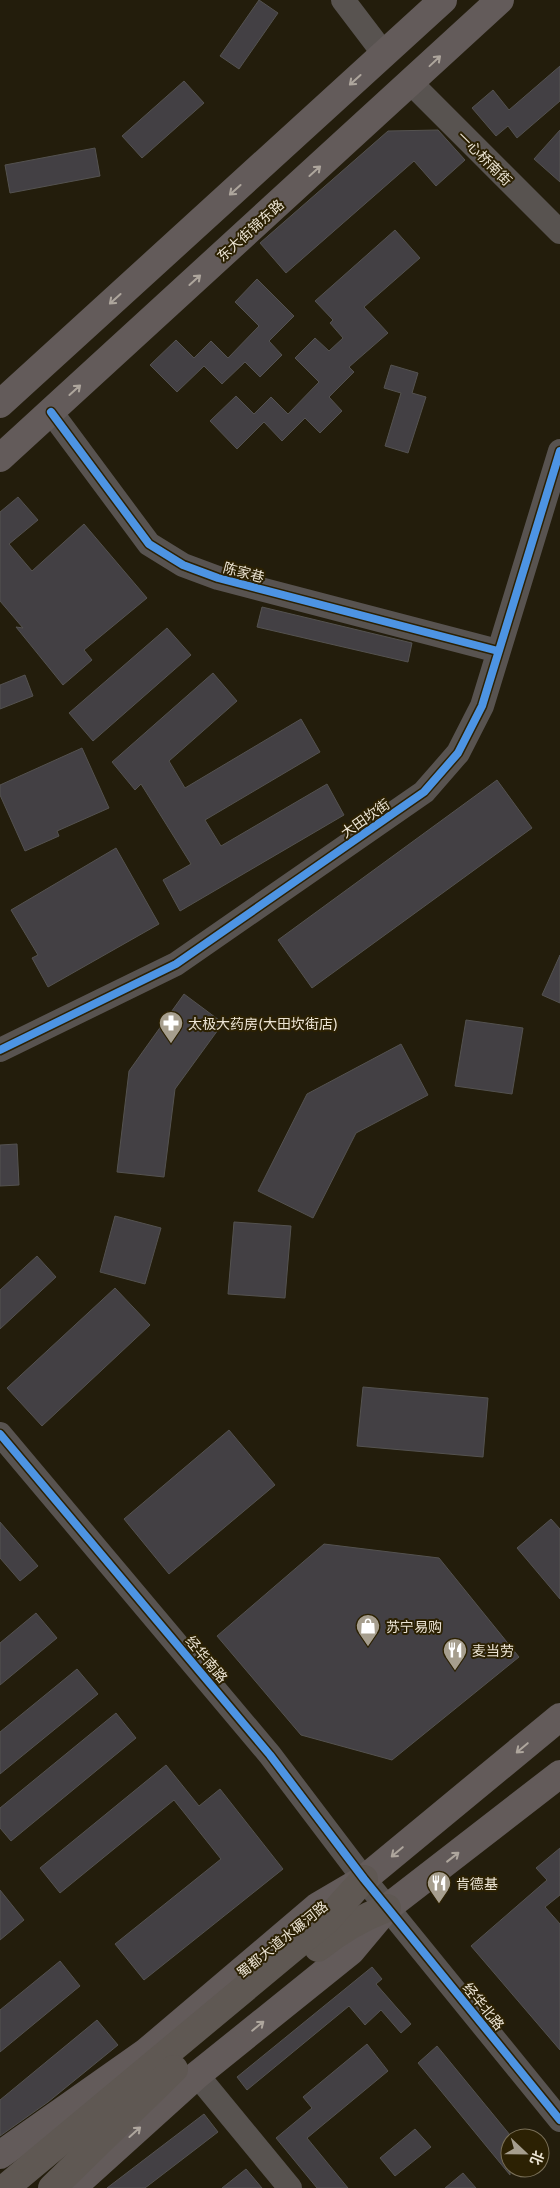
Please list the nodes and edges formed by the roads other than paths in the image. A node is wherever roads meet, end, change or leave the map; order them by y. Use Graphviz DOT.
graph roads {
  1 [pos="343,0"];
  2 [pos="443,0"];
  3 [pos="500,0"];
  4 [pos="384,54"];
  5 [pos="411,83"];
  6 [pos="560,232"];
  7 [pos="0,404"];
  8 [pos="51,412"];
  9 [pos="560,451"];
  10 [pos="0,458"];
  11 [pos="498,651"];
  12 [pos="0,1050"];
  13 [pos="0,1434"];
  14 [pos="560,1717"];
  15 [pos="560,1774"];
  16 [pos="364,1880"];
  17 [pos="387,1908"];
  18 [pos="193,2065"];
  19 [pos="153,2066"];
  20 [pos="560,2120"];
  21 [pos="0,2155"];
  22 [pos="0,2170"];
  23 [pos="4,2188"];
  24 [pos="32,2188"];
  25 [pos="52,2188"];
  26 [pos="72,2188"];
  27 [pos="290,2188"];
  1 -- 4 [label="street"];
  2 -- 4 [label="main road"];
  5 -- 3 [label="main road, 东大街锦东路, one-way"];
  4 -- 7 [label="main road, one-way"];
  5 -- 6 [label="street, 一心桥南街"];
  8 -- 5 [label="main road, 东大街锦东路, one-way"];
  8 -- 10 [label="main road, 东大街锦东路"];
  8 -- 11 [label="street, 陈家巷"];
  9 -- 11 [label="street, 大田坎街"];
  11 -- 12 [label="street, 大田坎街"];
  13 -- 16 [label="street, 经华南路"];
  14 -- 16 [label="main road, 蜀都大道水碾河路, one-way"];
  17 -- 15 [label="main road, one-way"];
  16 -- 17 [label="street, 经华南路"];
  16 -- 19 [label="highway"];
  16 -- 21 [label="main road, 蜀都大道水碾河路"];
  18 -- 17 [label="highway, one-way"];
  17 -- 20 [label="street, 经华北路"];
  18 -- 24 [label="highway"];
  18 -- 25 [label="highway"];
  26 -- 18 [label="main road, one-way"];
  18 -- 27 [label="street"];
  19 -- 22 [label="highway"];
  19 -- 23 [label="highway"];
}
